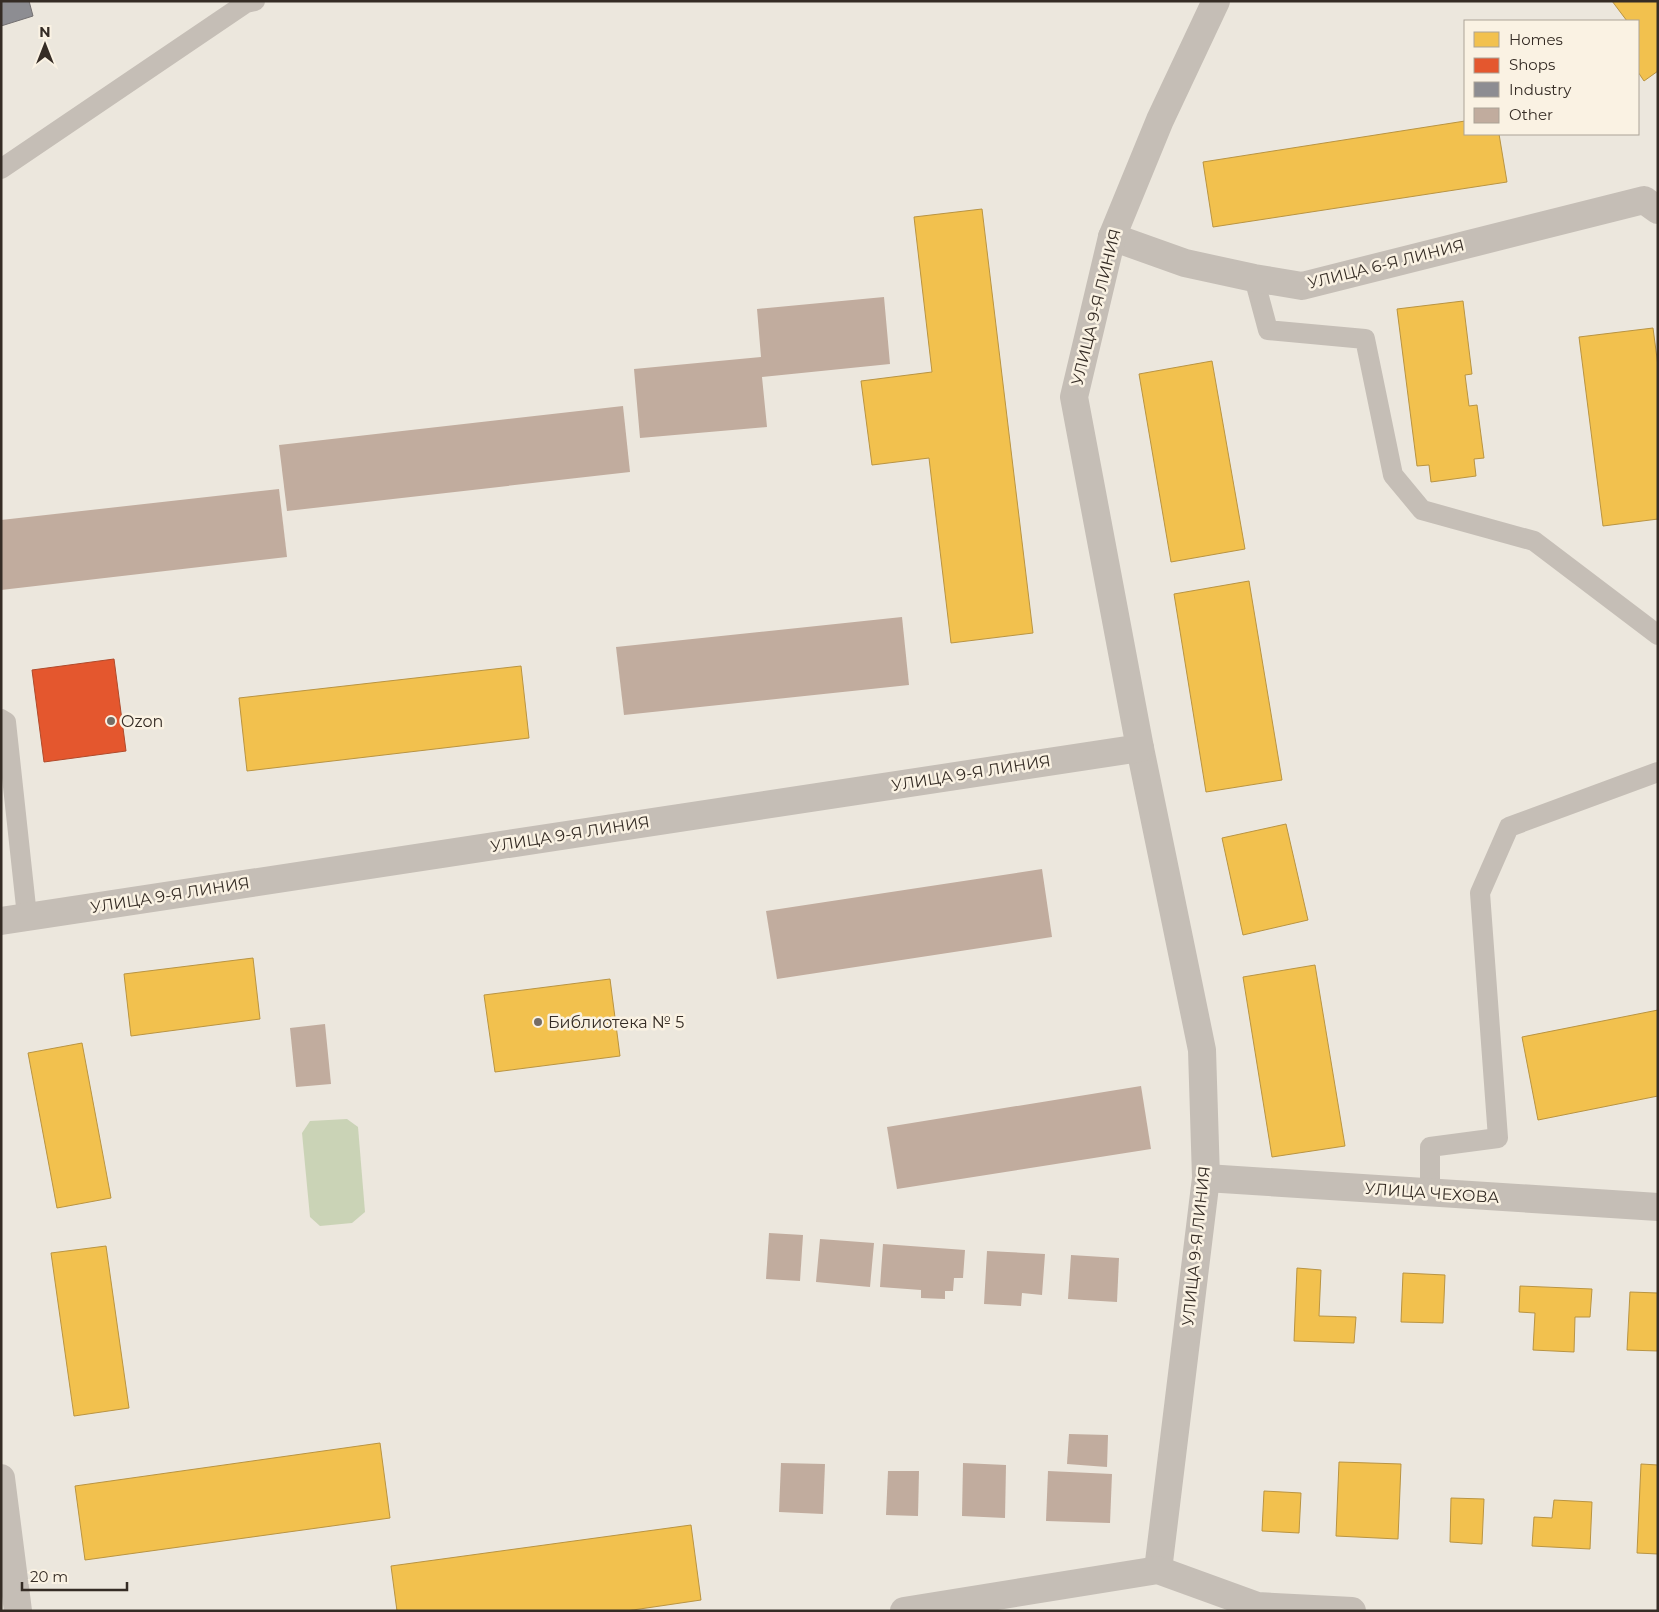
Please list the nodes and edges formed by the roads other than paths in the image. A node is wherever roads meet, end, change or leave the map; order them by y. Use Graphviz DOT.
graph roads {
  1 [pos="255,1"];
  2 [pos="1216,1"];
  3 [pos="1,169"];
  4 [pos="1658,210"];
  5 [pos="1112,237"];
  6 [pos="1254,278"];
  7 [pos="1658,635"];
  8 [pos="1,719"];
  9 [pos="1140,748"];
  10 [pos="1658,772"];
  11 [pos="14,919"];
  12 [pos="1206,1178"];
  13 [pos="1430,1192"];
  14 [pos="1658,1207"];
  15 [pos="1,1478"];
  16 [pos="3,1508"];
  17 [pos="1158,1570"];
  18 [pos="18,1611"];
  19 [pos="904,1611"];
  20 [pos="1352,1611"];
  1 -- 3 [label="lane"];
  2 -- 5 [label="street, УЛИЦА 9-Я ЛИНИЯ"];
  4 -- 6 [label="street, УЛИЦА 6-Я ЛИНИЯ"];
  5 -- 6 [label="street, УЛИЦА 6-Я ЛИНИЯ"];
  5 -- 9 [label="street, УЛИЦА 9-Я ЛИНИЯ"];
  6 -- 7 [label="lane"];
  8 -- 11 [label="lane"];
  9 -- 11 [label="street, УЛИЦА 9-Я ЛИНИЯ"];
  9 -- 12 [label="street, УЛИЦА 9-Я ЛИНИЯ"];
  10 -- 13 [label="lane"];
  12 -- 13 [label="street, УЛИЦА ЧЕХОВА"];
  12 -- 17 [label="street, УЛИЦА 9-Я ЛИНИЯ"];
  13 -- 14 [label="street, УЛИЦА ЧЕХОВА"];
  15 -- 16 [label="street"];
  16 -- 18 [label="street"];
  17 -- 19 [label="street"];
  17 -- 20 [label="street"];
}
